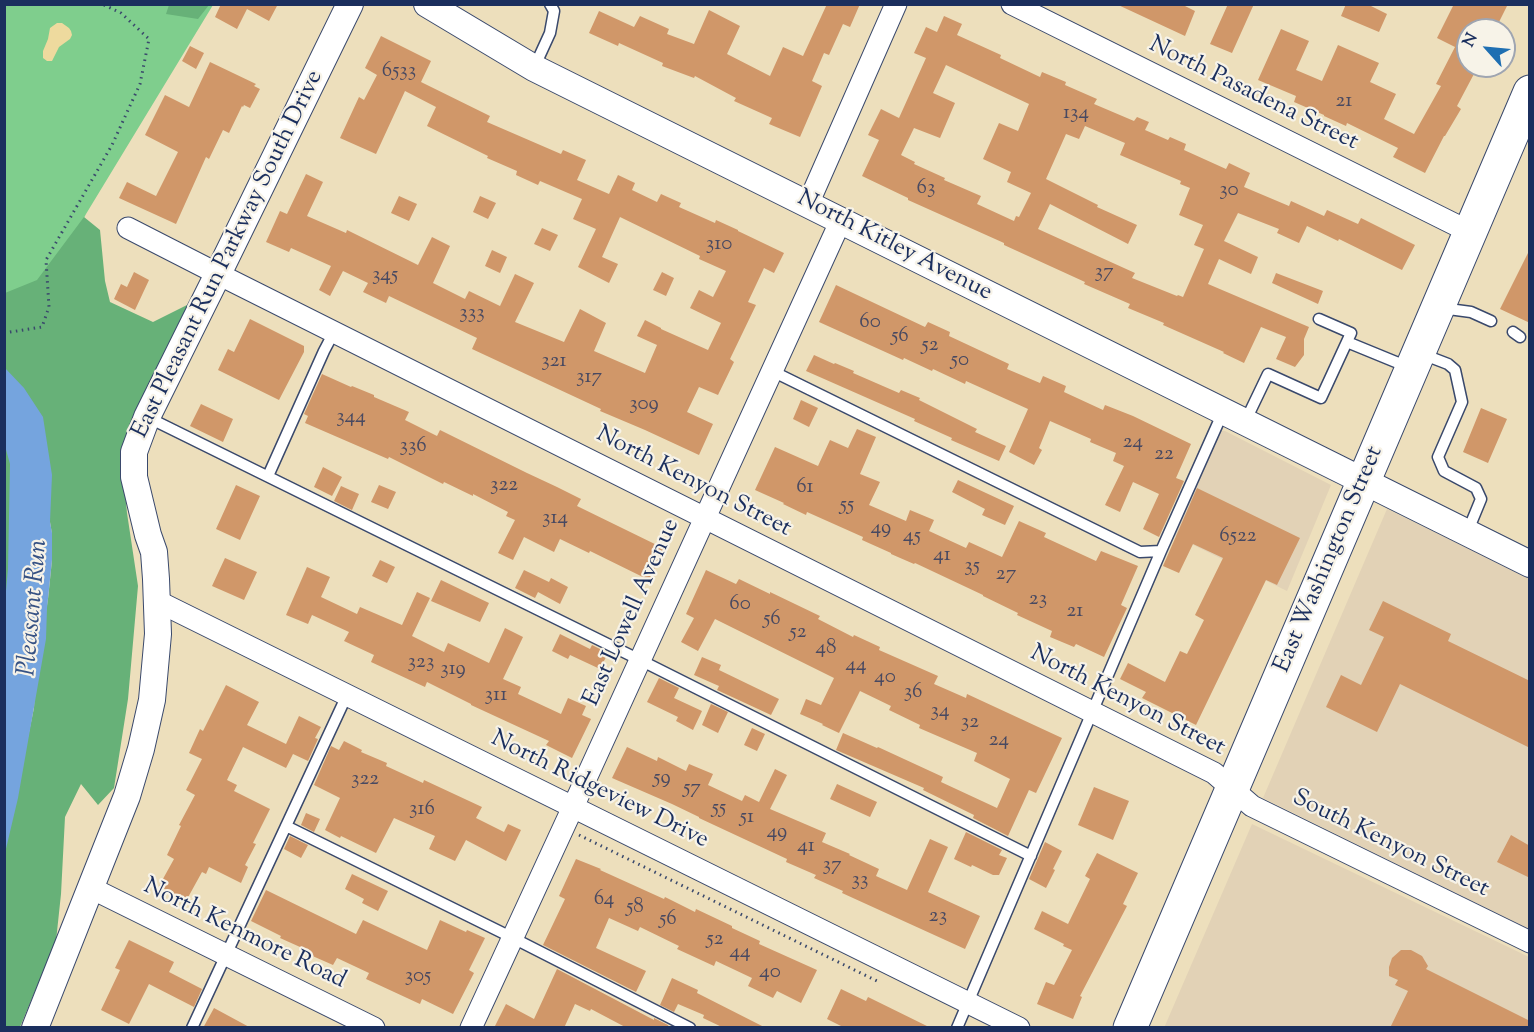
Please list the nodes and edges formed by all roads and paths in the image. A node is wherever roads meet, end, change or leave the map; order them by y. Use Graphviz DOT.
graph roads {
  1 [pos="102,4"];
  2 [pos="350,4"];
  3 [pos="428,4"];
  4 [pos="550,4"];
  5 [pos="896,4"];
  6 [pos="1012,4"];
  7 [pos="534,68"];
  8 [pos="1529,95"];
  9 [pos="808,204"];
  10 [pos="841,220"];
  11 [pos="128,228"];
  12 [pos="1470,232"];
  13 [pos="218,274"];
  14 [pos="1437,308"];
  15 [pos="1319,319"];
  16 [pos="1491,321"];
  17 [pos="334,332"];
  18 [pos="4,333"];
  19 [pos="1347,342"];
  20 [pos="1415,361"];
  21 [pos="772,371"];
  22 [pos="147,417"];
  23 [pos="1234,417"];
  24 [pos="268,476"];
  25 [pos="1363,482"];
  26 [pos="705,518"];
  27 [pos="1467,533"];
  28 [pos="1161,551"];
  29 [pos="1530,564"];
  30 [pos="157,601"];
  31 [pos="640,660"];
  32 [pos="347,695"];
  33 [pos="1093,712"];
  34 [pos="1231,788"];
  35 [pos="573,807"];
  36 [pos="286,826"];
  37 [pos="572,831"];
  38 [pos="1031,856"];
  39 [pos="92,888"];
  40 [pos="513,938"];
  41 [pos="1530,942"];
  42 [pos="226,954"];
  43 [pos="884,985"];
  44 [pos="968,1002"];
  45 [pos="35,1028"];
  46 [pos="192,1028"];
  47 [pos="374,1028"];
  48 [pos="471,1028"];
  49 [pos="690,1028"];
  50 [pos="957,1028"];
  51 [pos="1018,1028"];
  52 [pos="1130,1028"];
  1 -- 18 [label="path"];
  2 -- 13 [label="street, East Pleasant Run Parkway South Drive"];
  3 -- 7 [label="street, North Kitley Avenue"];
  4 -- 7 [label="lane"];
  5 -- 9 [label="street"];
  6 -- 12 [label="street, North Pasadena Street"];
  7 -- 9 [label="street, North Kitley Avenue"];
  8 -- 12 [label="main road, East Washington Street"];
  9 -- 10 [label="street, North Kitley Avenue"];
  10 -- 21 [label="street, East Lowell Avenue"];
  10 -- 23 [label="street, North Kitley Avenue"];
  11 -- 13 [label="street, North Kenyon Street"];
  12 -- 14 [label="main road, East Washington Street"];
  13 -- 17 [label="street, North Kenyon Street"];
  13 -- 22 [label="street, East Pleasant Run Parkway South Drive"];
  14 -- 16 [label="lane"];
  14 -- 20 [label="main road, East Washington Street"];
  15 -- 19 [label="lane"];
  17 -- 24 [label="lane"];
  17 -- 26 [label="street, North Kenyon Street"];
  19 -- 20 [label="lane"];
  19 -- 23 [label="lane"];
  20 -- 25 [label="main road, East Washington Street"];
  20 -- 27 [label="lane"];
  21 -- 26 [label="street, East Lowell Avenue"];
  21 -- 28 [label="lane"];
  22 -- 24 [label="lane"];
  22 -- 30 [label="street, East Pleasant Run Parkway South Drive"];
  23 -- 25 [label="street, North Kitley Avenue"];
  23 -- 28 [label="lane"];
  24 -- 31 [label="lane"];
  25 -- 27 [label="street, North Kitley Avenue"];
  25 -- 34 [label="main road, East Washington Street"];
  26 -- 31 [label="street, East Lowell Avenue"];
  26 -- 33 [label="street, North Kenyon Street"];
  27 -- 29 [label="street, North Kitley Avenue"];
  28 -- 33 [label="lane"];
  30 -- 32 [label="street, North Ridgeview Drive"];
  30 -- 39 [label="street, East Pleasant Run Parkway South Drive"];
  31 -- 35 [label="street, East Lowell Avenue"];
  31 -- 38 [label="lane"];
  32 -- 35 [label="street, North Ridgeview Drive"];
  32 -- 36 [label="lane"];
  33 -- 34 [label="street, North Kenyon Street"];
  33 -- 38 [label="lane"];
  34 -- 41 [label="street, South Kenyon Street"];
  34 -- 52 [label="main road, East Washington Street"];
  35 -- 40 [label="street, East Lowell Avenue"];
  35 -- 44 [label="street, North Ridgeview Drive"];
  36 -- 40 [label="lane"];
  36 -- 42 [label="lane"];
  37 -- 43 [label="path"];
  38 -- 44 [label="lane"];
  39 -- 42 [label="street, North Kenmore Road"];
  39 -- 45 [label="street, East Pleasant Run Parkway South Drive"];
  40 -- 48 [label="street, East Lowell Avenue"];
  40 -- 49 [label="lane"];
  42 -- 46 [label="lane"];
  42 -- 47 [label="street, North Kenmore Road"];
  44 -- 50 [label="lane"];
  44 -- 51 [label="street, North Ridgeview Drive"];
}
